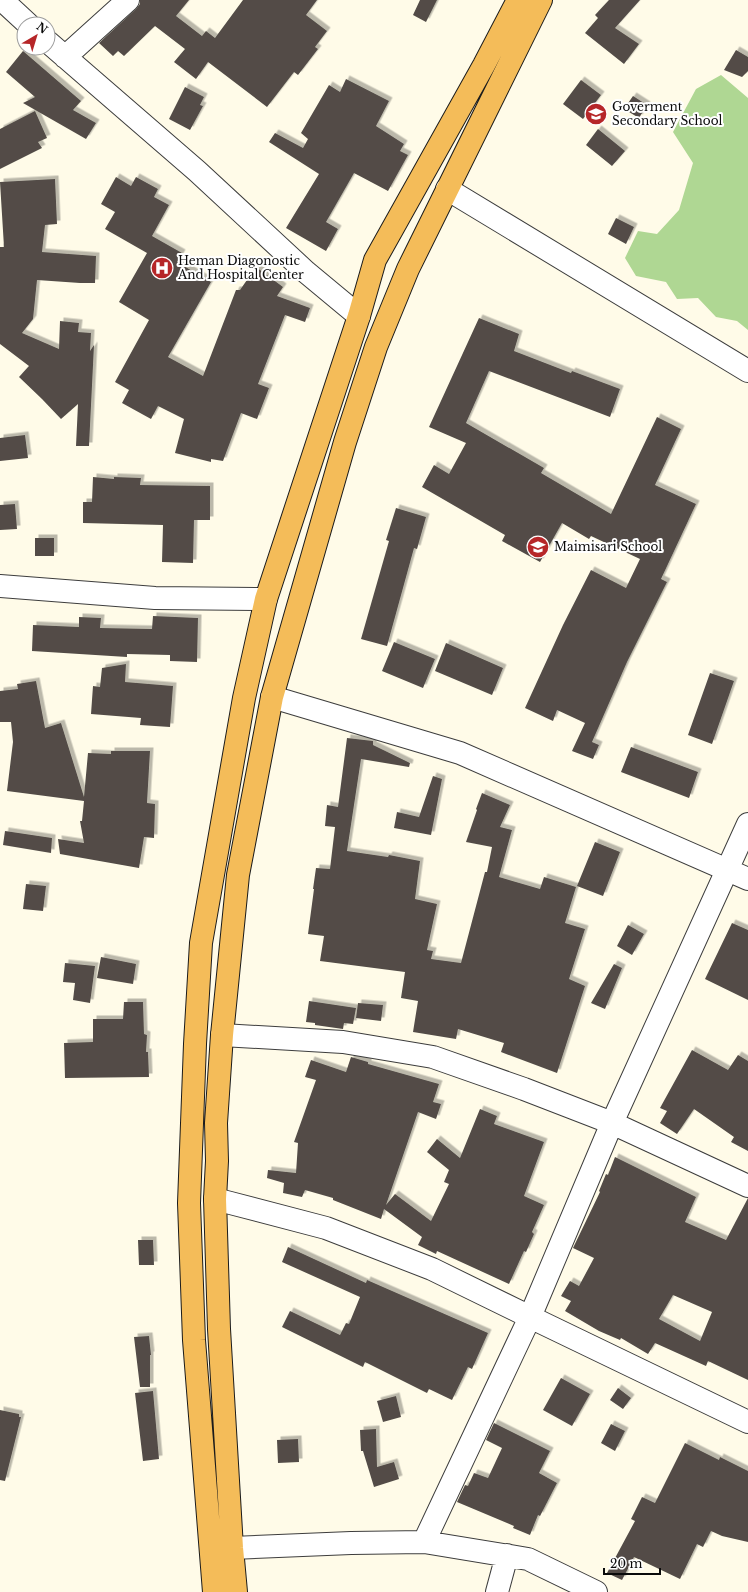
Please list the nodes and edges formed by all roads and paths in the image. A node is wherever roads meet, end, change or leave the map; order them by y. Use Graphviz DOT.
graph roads {
  1 [pos="2,0"];
  2 [pos="128,0"];
  3 [pos="518,0"];
  4 [pos="541,0"];
  5 [pos="19,16"];
  6 [pos="56,49"];
  7 [pos="65,57"];
  8 [pos="451,124"];
  9 [pos="472,138"];
  10 [pos="447,188"];
  11 [pos="359,316"];
  12 [pos="748,370"];
  13 [pos="0,586"];
  14 [pos="266,600"];
  15 [pos="272,697"];
  16 [pos="748,824"];
  17 [pos="727,870"];
  18 [pos="748,879"];
  19 [pos="222,1035"];
  20 [pos="612,1123"];
  21 [pos="748,1186"];
  22 [pos="215,1199"];
  23 [pos="217,1274"];
  24 [pos="192,1275"];
  25 [pos="530,1317"];
  26 [pos="748,1422"];
  27 [pos="424,1542"];
  28 [pos="232,1548"];
  29 [pos="507,1555"];
  30 [pos="214,1592"];
  31 [pos="236,1592"];
  32 [pos="497,1592"];
  33 [pos="596,1592"];
  1 -- 5 [label="street"];
  2 -- 7 [label="street"];
  3 -- 8 [label="highway"];
  4 -- 9 [label="highway"];
  6 -- 7 [label="street"];
  7 -- 11 [label="street"];
  8 -- 9 [label="highway"];
  8 -- 11 [label="highway"];
  9 -- 10 [label="highway"];
  10 -- 12 [label="street"];
  10 -- 15 [label="highway"];
  11 -- 14 [label="highway"];
  13 -- 14 [label="street"];
  14 -- 24 [label="highway"];
  15 -- 17 [label="street"];
  15 -- 19 [label="highway"];
  16 -- 17 [label="street"];
  17 -- 18 [label="street"];
  17 -- 20 [label="street"];
  19 -- 20 [label="street"];
  19 -- 22 [label="highway"];
  20 -- 21 [label="street"];
  20 -- 25 [label="street"];
  22 -- 23 [label="highway"];
  22 -- 25 [label="street"];
  23 -- 24 [label="highway"];
  23 -- 28 [label="highway"];
  24 -- 30 [label="highway"];
  25 -- 26 [label="street"];
  25 -- 27 [label="street"];
  27 -- 28 [label="street"];
  27 -- 29 [label="street"];
  28 -- 31 [label="highway"];
  29 -- 32 [label="street"];
  29 -- 33 [label="street"];
}
